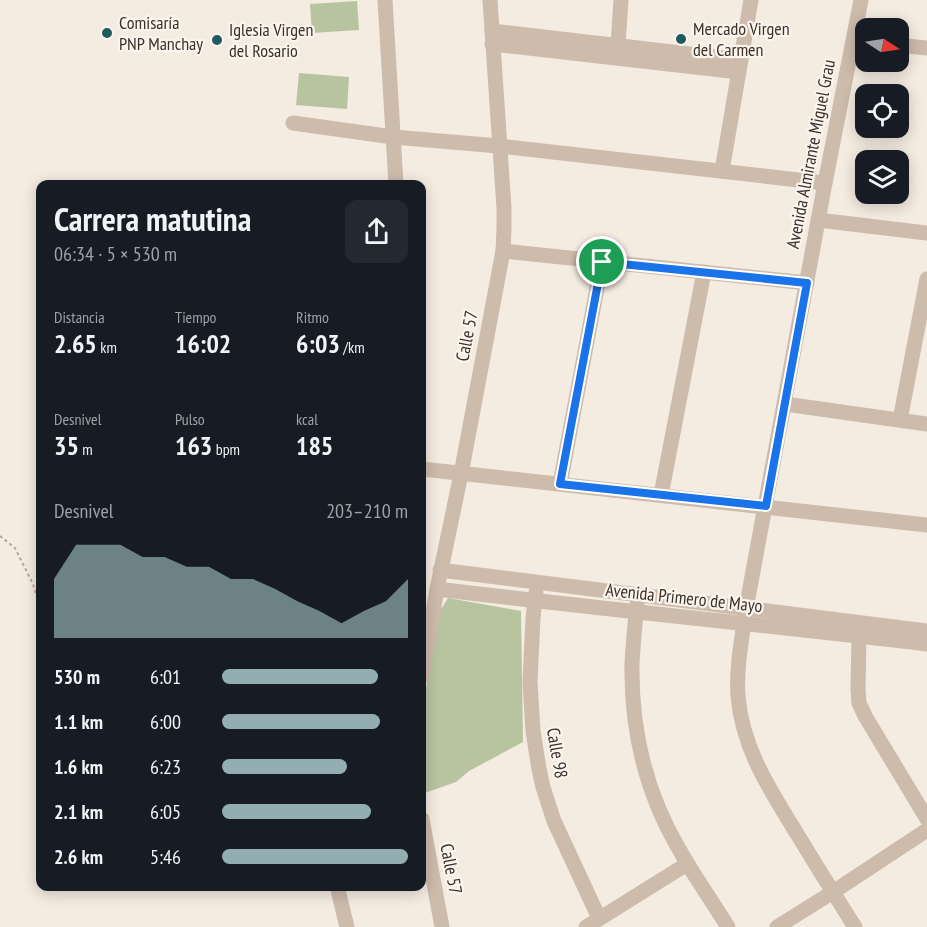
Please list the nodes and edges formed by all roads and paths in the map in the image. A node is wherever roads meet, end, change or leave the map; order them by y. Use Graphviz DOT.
graph roads {
  1 [pos="385,0"];
  2 [pos="490,0"];
  3 [pos="621,0"];
  4 [pos="752,0"];
  5 [pos="861,0"];
  6 [pos="860,18"];
  7 [pos="492,37"];
  8 [pos="618,46"];
  9 [pos="909,46"];
  10 [pos="927,48"];
  11 [pos="855,58"];
  12 [pos="740,66"];
  13 [pos="294,123"];
  14 [pos="393,137"];
  15 [pos="499,146"];
  16 [pos="722,171"];
  17 [pos="396,180"];
  18 [pos="825,183"];
  19 [pos="818,220"];
  20 [pos="927,233"];
  21 [pos="503,251"];
  22 [pos="602,262"];
  23 [pos="704,272"];
  24 [pos="927,279"];
  25 [pos="807,283"];
  26 [pos="785,404"];
  27 [pos="900,420"];
  28 [pos="927,424"];
  29 [pos="426,470"];
  30 [pos="461,474"];
  31 [pos="560,484"];
  32 [pos="661,495"];
  33 [pos="766,506"];
  34 [pos="927,525"];
  35 [pos="0,536"];
  36 [pos="440,570"];
  37 [pos="538,583"];
  38 [pos="437,589"];
  39 [pos="36,594"];
  40 [pos="638,595"];
  41 [pos="534,601"];
  42 [pos="636,613"];
  43 [pos="745,617"];
  44 [pos="927,631"];
  45 [pos="859,636"];
  46 [pos="927,644"];
  47 [pos="426,653"];
  48 [pos="927,819"];
  49 [pos="927,830"];
  50 [pos="426,841"];
  51 [pos="687,864"];
  52 [pos="338,891"];
  53 [pos="833,892"];
  54 [pos="599,918"];
  55 [pos="347,927"];
  56 [pos="442,927"];
  57 [pos="586,927"];
  58 [pos="728,927"];
  59 [pos="777,927"];
  60 [pos="855,927"];
  1 -- 14 [label="street"];
  2 -- 7 [label="street, Calle 57"];
  3 -- 8 [label="street"];
  4 -- 12 [label="street"];
  5 -- 6 [label="street, Avenida Almirante Miguel Grau"];
  7 -- 8 [label="street"];
  7 -- 12 [label="street"];
  7 -- 15 [label="street, Calle 57"];
  8 -- 12 [label="street"];
  9 -- 10 [label="street"];
  11 -- 18 [label="street, Avenida Almirante Miguel Grau"];
  12 -- 16 [label="street"];
  13 -- 14 [label="street"];
  14 -- 15 [label="street"];
  14 -- 17 [label="street"];
  15 -- 16 [label="street"];
  15 -- 21 [label="street, Calle 57"];
  16 -- 18 [label="street"];
  18 -- 19 [label="street, Avenida Almirante Miguel Grau"];
  19 -- 20 [label="street"];
  19 -- 25 [label="street, Avenida Almirante Miguel Grau"];
  21 -- 22 [label="street"];
  21 -- 30 [label="street, Calle 57"];
  22 -- 23 [label="street"];
  22 -- 31 [label="street"];
  23 -- 25 [label="street"];
  23 -- 32 [label="street"];
  24 -- 27 [label="street"];
  25 -- 26 [label="street, Avenida Almirante Miguel Grau"];
  26 -- 27 [label="street"];
  26 -- 33 [label="street, Avenida Almirante Miguel Grau"];
  27 -- 28 [label="street"];
  29 -- 30 [label="street"];
  30 -- 31 [label="street"];
  30 -- 36 [label="street, Calle 57"];
  31 -- 32 [label="street"];
  32 -- 33 [label="street"];
  33 -- 34 [label="street"];
  33 -- 43 [label="street, Avenida Almirante Miguel Grau"];
  35 -- 39 [label="path"];
  36 -- 37 [label="street, Avenida Primero de Mayo"];
  36 -- 38 [label="street, Calle 57"];
  37 -- 40 [label="street, Avenida Primero de Mayo"];
  37 -- 41 [label="street, Calle 98"];
  38 -- 41 [label="street, Avenida Primero de Mayo"];
  38 -- 47 [label="street, Calle 57"];
  40 -- 42 [label="street"];
  40 -- 43 [label="street, Avenida Primero de Mayo"];
  41 -- 42 [label="street, Avenida Primero de Mayo"];
  41 -- 54 [label="street, Calle 98"];
  42 -- 43 [label="street, Avenida Primero de Mayo"];
  42 -- 51 [label="street"];
  43 -- 44 [label="street, Avenida Primero de Mayo"];
  43 -- 45 [label="street, Avenida Primero de Mayo"];
  43 -- 53 [label="street, Avenida Almirante Miguel Grau"];
  45 -- 46 [label="street, Avenida Primero de Mayo"];
  45 -- 48 [label="street"];
  49 -- 53 [label="street"];
  50 -- 56 [label="street, Calle 57"];
  51 -- 54 [label="street"];
  51 -- 58 [label="street"];
  52 -- 55 [label="street"];
  53 -- 59 [label="street"];
  53 -- 60 [label="street, Avenida Almirante Miguel Grau"];
  54 -- 57 [label="street"];
}
